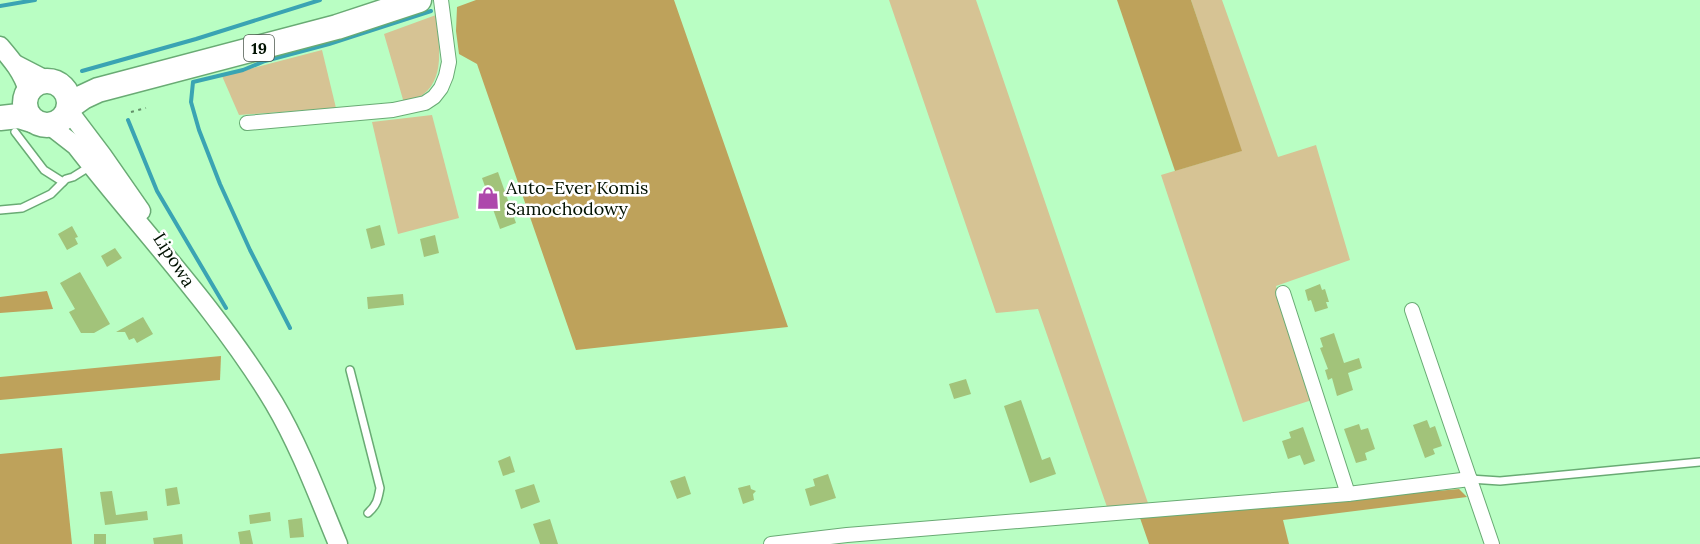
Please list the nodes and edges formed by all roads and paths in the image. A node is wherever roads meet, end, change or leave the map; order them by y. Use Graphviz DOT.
graph roads {
  1 [pos="419,0"];
  2 [pos="441,0"];
  3 [pos="0,45"];
  4 [pos="36,108"];
  5 [pos="146,108"];
  6 [pos="131,112"];
  7 [pos="247,123"];
  8 [pos="97,160"];
  9 [pos="63,182"];
  10 [pos="0,210"];
  11 [pos="1283,293"];
  12 [pos="1412,310"];
  13 [pos="350,370"];
  14 [pos="1700,462"];
  15 [pos="1470,479"];
  16 [pos="1348,494"];
  17 [pos="368,513"];
  18 [pos="338,544"];
  19 [pos="771,544"];
  20 [pos="1492,544"];
  1 -- 4 [label="highway, 19"];
  2 -- 7 [label="street"];
  3 -- 4 [label="main road, Lipowa"];
  4 -- 8 [label="main road, Lipowa"];
  4 -- 9 [label="lane"];
  5 -- 6 [label="path"];
  8 -- 9 [label="lane"];
  8 -- 18 [label="main road, Lipowa"];
  9 -- 10 [label="lane"];
  11 -- 16 [label="street"];
  12 -- 15 [label="street"];
  13 -- 17 [label="lane"];
  14 -- 15 [label="lane"];
  15 -- 16 [label="street"];
  15 -- 20 [label="street"];
  16 -- 19 [label="street"];
}
